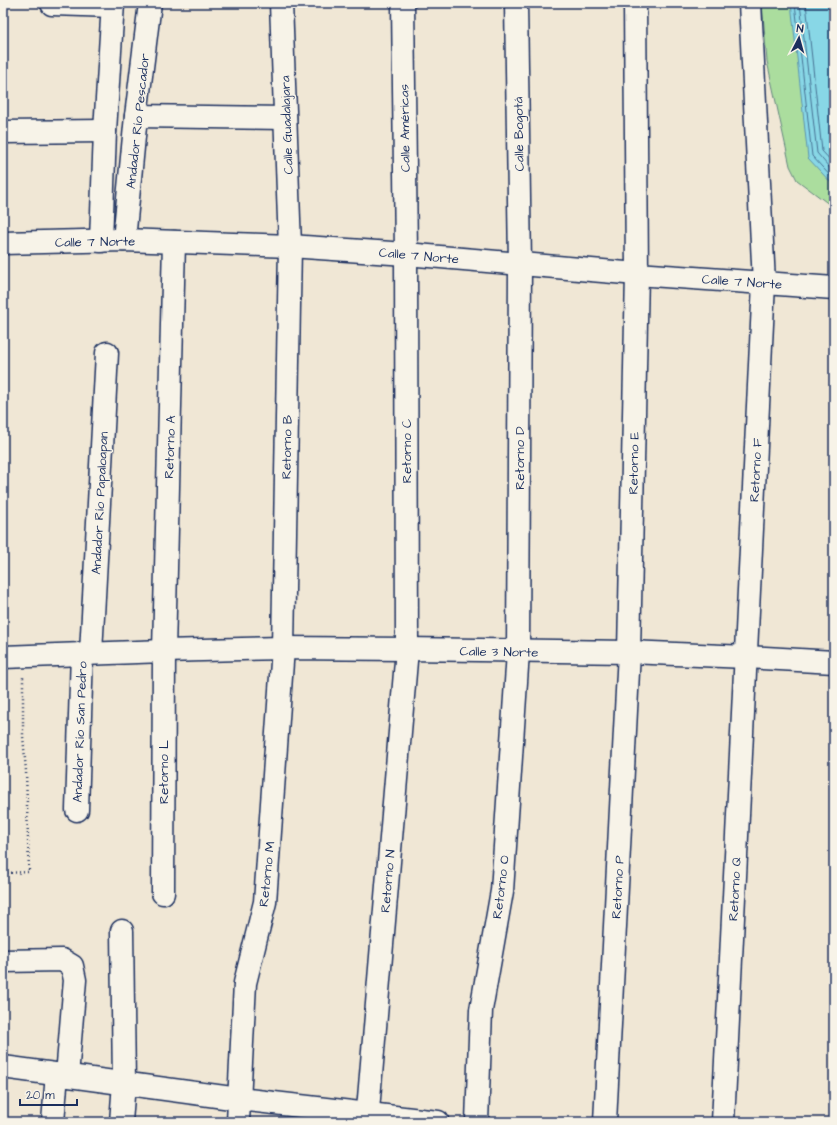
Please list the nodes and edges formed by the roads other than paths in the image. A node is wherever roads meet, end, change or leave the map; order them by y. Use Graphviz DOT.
graph roads {
  1 [pos="150,3"];
  2 [pos="281,3"];
  3 [pos="403,3"];
  4 [pos="516,3"];
  5 [pos="635,3"];
  6 [pos="750,3"];
  7 [pos="52,4"];
  8 [pos="113,5"];
  9 [pos="136,116"];
  10 [pos="285,118"];
  11 [pos="105,131"];
  12 [pos="3,132"];
  13 [pos="124,240"];
  14 [pos="101,241"];
  15 [pos="174,242"];
  16 [pos="3,243"];
  17 [pos="290,246"];
  18 [pos="406,254"];
  19 [pos="520,264"];
  20 [pos="637,274"];
  21 [pos="764,283"];
  22 [pos="834,288"];
  23 [pos="107,353"];
  24 [pos="283,648"];
  25 [pos="407,649"];
  26 [pos="164,651"];
  27 [pos="518,652"];
  28 [pos="630,652"];
  29 [pos="86,653"];
  30 [pos="13,656"];
  31 [pos="746,657"];
  32 [pos="834,662"];
  33 [pos="77,810"];
  34 [pos="163,893"];
  35 [pos="122,931"];
  36 [pos="3,961"];
  37 [pos="3,1067"];
  38 [pos="62,1075"];
  39 [pos="124,1083"];
  40 [pos="239,1099"];
  41 [pos="368,1118"];
  42 [pos="53,1122"];
  43 [pos="120,1122"];
  44 [pos="238,1122"];
  45 [pos="438,1122"];
  46 [pos="477,1122"];
  47 [pos="605,1122"];
  48 [pos="723,1122"];
  1 -- 9 [label="street, Andador Río Pescador"];
  2 -- 10 [label="street, Calle Guadalajara"];
  3 -- 18 [label="street, Calle Américas"];
  4 -- 19 [label="street, Calle Bogotá"];
  5 -- 20 [label="street, Retorno E"];
  6 -- 21 [label="street, Retorno F"];
  7 -- 8 [label="street"];
  8 -- 11 [label="street"];
  9 -- 10 [label="street"];
  9 -- 13 [label="street, Andador Río Pescador"];
  10 -- 17 [label="street, Calle Guadalajara"];
  11 -- 12 [label="street"];
  11 -- 14 [label="street"];
  13 -- 14 [label="street, Calle 7 Norte"];
  13 -- 15 [label="street, Calle 7 Norte"];
  14 -- 16 [label="street, Calle 7 Norte"];
  15 -- 17 [label="street, Calle 7 Norte"];
  15 -- 26 [label="street, Retorno A"];
  17 -- 18 [label="street, Calle 7 Norte"];
  17 -- 24 [label="street, Retorno B"];
  18 -- 19 [label="street, Calle 7 Norte"];
  18 -- 25 [label="street, Retorno C"];
  19 -- 20 [label="street, Calle 7 Norte"];
  19 -- 27 [label="street, Retorno D"];
  20 -- 21 [label="street, Calle 7 Norte"];
  20 -- 28 [label="street, Retorno E"];
  21 -- 22 [label="street, Calle 7 Norte"];
  21 -- 31 [label="street, Retorno F"];
  23 -- 29 [label="street, Andador Río Papaloapan"];
  24 -- 25 [label="street, Calle 3 Norte"];
  24 -- 26 [label="street, Calle 3 Norte"];
  24 -- 40 [label="street, Retorno M"];
  25 -- 27 [label="street, Calle 3 Norte"];
  25 -- 41 [label="street, Retorno N"];
  26 -- 29 [label="street, Calle 3 Norte"];
  26 -- 34 [label="street, Retorno L"];
  27 -- 28 [label="street, Calle 3 Norte"];
  27 -- 46 [label="street, Retorno O"];
  28 -- 31 [label="street, Calle 3 Norte"];
  28 -- 47 [label="street, Retorno P"];
  29 -- 30 [label="street, Calle 3 Norte"];
  29 -- 33 [label="street, Andador Río San Pedro"];
  31 -- 32 [label="street, Calle 3 Norte"];
  31 -- 48 [label="street, Retorno Q"];
  35 -- 39 [label="street"];
  36 -- 38 [label="street"];
  37 -- 38 [label="street"];
  38 -- 39 [label="street"];
  38 -- 42 [label="street"];
  39 -- 40 [label="street"];
  39 -- 43 [label="street"];
  40 -- 41 [label="street"];
  40 -- 44 [label="street, Retorno M"];
  41 -- 45 [label="street"];
}
